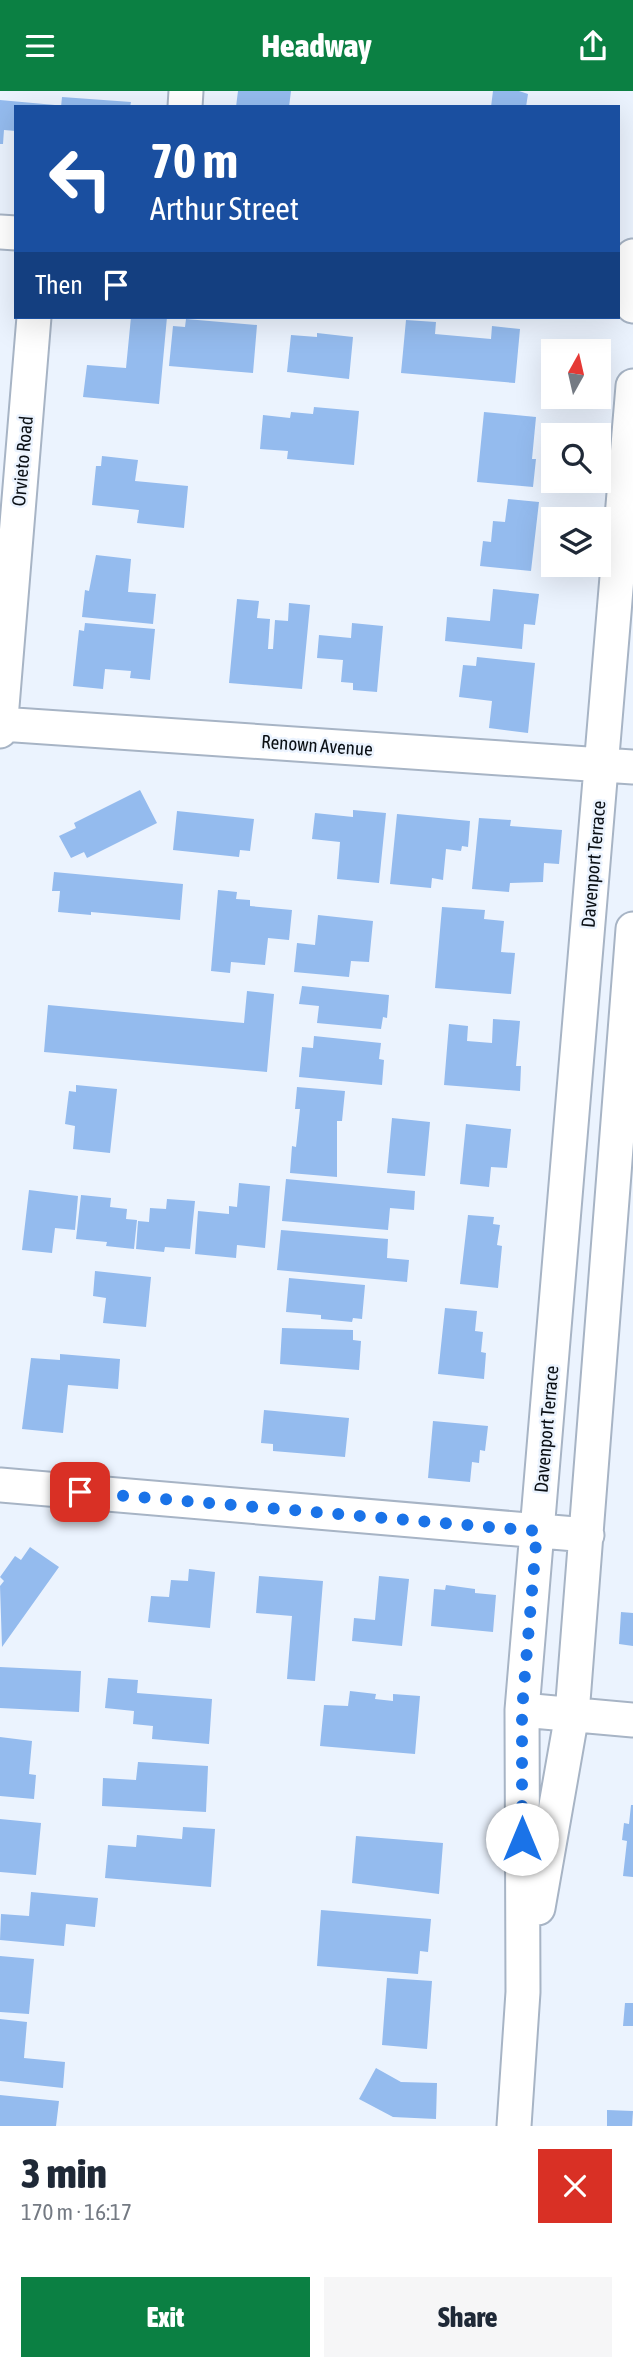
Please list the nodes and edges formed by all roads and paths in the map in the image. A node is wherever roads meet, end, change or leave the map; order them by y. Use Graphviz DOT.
graph roads {
  1 [pos="34,319"];
  2 [pos="633,386"];
  3 [pos="630,445"];
  4 [pos="0,724"];
  5 [pos="0,731"];
  6 [pos="618,766"];
  7 [pos="633,929"];
  8 [pos="575,1078"];
  9 [pos="627,1081"];
  10 [pos="0,1485"];
  11 [pos="537,1531"];
  12 [pos="587,1535"];
  13 [pos="522,1710"];
  14 [pos="572,1714"];
  15 [pos="633,1720"];
  16 [pos="523,1992"];
  17 [pos="514,2126"];
  1 -- 4 [label="street, Orvieto Road"];
  2 -- 3 [label="street, Davenport Terrace"];
  3 -- 6 [label="street, Davenport Terrace"];
  4 -- 5 [label="street, Orvieto Road"];
  4 -- 6 [label="street, Renown Avenue"];
  6 -- 8 [label="street, Davenport Terrace"];
  7 -- 9 [label="street"];
  8 -- 9 [label="street"];
  8 -- 11 [label="street, Davenport Terrace"];
  9 -- 12 [label="street"];
  10 -- 11 [label="street"];
  11 -- 12 [label="street"];
  11 -- 13 [label="street, Davenport Terrace"];
  12 -- 14 [label="street"];
  13 -- 14 [label="street"];
  13 -- 16 [label="street, Davenport Terrace"];
  14 -- 15 [label="street"];
  14 -- 16 [label="street"];
  16 -- 17 [label="street"];
}
